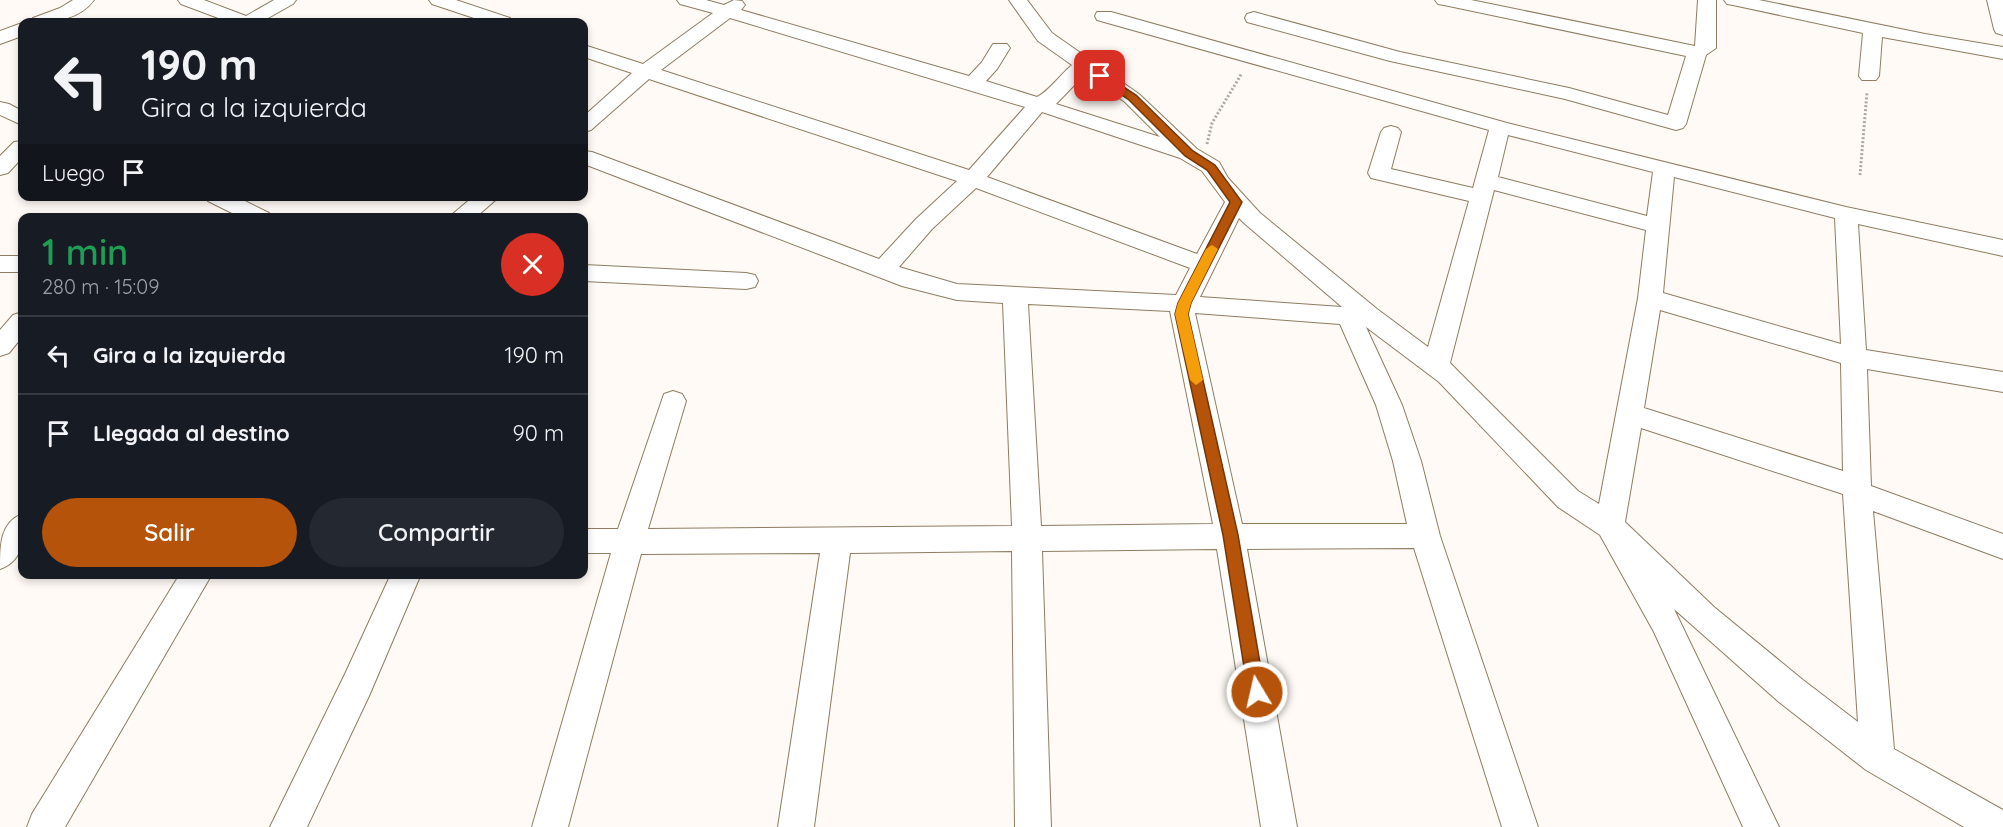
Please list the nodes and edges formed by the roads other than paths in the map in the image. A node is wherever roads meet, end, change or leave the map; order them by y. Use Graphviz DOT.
graph roads {
  1 [pos="85,0"];
  2 [pos="187,0"];
  3 [pos="287,0"];
  4 [pos="438,0"];
  5 [pos="686,0"];
  6 [pos="741,0"];
  7 [pos="1018,0"];
  8 [pos="1444,0"];
  9 [pos="1707,0"];
  10 [pos="1733,0"];
  11 [pos="1995,0"];
  12 [pos="726,13"];
  13 [pos="1104,16"];
  14 [pos="51,18"];
  15 [pos="236,18"];
  16 [pos="254,18"];
  17 [pos="491,18"];
  18 [pos="1254,18"];
  19 [pos="2003,29"];
  20 [pos="1873,30"];
  21 [pos="18,31"];
  22 [pos="0,38"];
  23 [pos="1000,48"];
  24 [pos="588,52"];
  25 [pos="1697,52"];
  26 [pos="2003,53"];
  27 [pos="1084,65"];
  28 [pos="645,72"];
  29 [pos="1869,76"];
  30 [pos="973,83"];
  31 [pos="1038,104"];
  32 [pos="2,108"];
  33 [pos="18,117"];
  34 [pos="588,122"];
  35 [pos="1500,127"];
  36 [pos="1390,132"];
  37 [pos="18,151"];
  38 [pos="588,158"];
  39 [pos="1200,160"];
  40 [pos="1664,167"];
  41 [pos="0,168"];
  42 [pos="973,179"];
  43 [pos="1483,189"];
  44 [pos="226,201"];
  45 [pos="482,201"];
  46 [pos="1236,202"];
  47 [pos="251,213"];
  48 [pos="466,213"];
  49 [pos="1846,214"];
  50 [pos="1658,226"];
  51 [pos="2003,248"];
  52 [pos="0,264"];
  53 [pos="18,264"];
  54 [pos="1204,265"];
  55 [pos="884,269"];
  56 [pos="588,273"];
  57 [pos="746,282"];
  58 [pos="1015,295"];
  59 [pos="1650,298"];
  60 [pos="1184,303"];
  61 [pos="1359,315"];
  62 [pos="18,326"];
  63 [pos="0,347"];
  64 [pos="1854,357"];
  65 [pos="1436,366"];
  66 [pos="2003,382"];
  67 [pos="673,401"];
  68 [pos="1630,414"];
  69 [pos="1857,490"];
  70 [pos="1610,526"];
  71 [pos="1230,535"];
  72 [pos="1425,536"];
  73 [pos="1027,539"];
  74 [pos="588,541"];
  75 [pos="629,542"];
  76 [pos="837,542"];
  77 [pos="2003,547"];
  78 [pos="193,579"];
  79 [pos="404,579"];
  80 [pos="1878,758"];
  81 [pos="45,827"];
  82 [pos="288,827"];
  83 [pos="550,827"];
  84 [pos="796,827"];
  85 [pos="1033,827"];
  86 [pos="1279,827"];
  87 [pos="1520,827"];
  88 [pos="1761,827"];
  89 [pos="1998,827"];
  1 -- 14 [label="street"];
  2 -- 15 [label="street"];
  3 -- 16 [label="street"];
  4 -- 17 [label="street"];
  5 -- 12 [label="street"];
  6 -- 12 [label="street"];
  7 -- 27 [label="street"];
  8 -- 25 [label="street"];
  9 -- 25 [label="street"];
  10 -- 20 [label="street"];
  11 -- 19 [label="street"];
  12 -- 28 [label="street"];
  12 -- 30 [label="street"];
  13 -- 35 [label="street"];
  18 -- 25 [label="street"];
  20 -- 26 [label="street"];
  20 -- 29 [label="street"];
  21 -- 22 [label="street"];
  23 -- 30 [label="street"];
  24 -- 28 [label="street"];
  27 -- 31 [label="street"];
  27 -- 39 [label="street"];
  28 -- 34 [label="street"];
  28 -- 42 [label="street"];
  30 -- 31 [label="street"];
  31 -- 39 [label="street"];
  31 -- 42 [label="street"];
  32 -- 33 [label="street"];
  35 -- 40 [label="street"];
  35 -- 43 [label="street"];
  36 -- 43 [label="street"];
  37 -- 41 [label="street"];
  38 -- 55 [label="street"];
  39 -- 46 [label="street"];
  40 -- 49 [label="street"];
  40 -- 50 [label="street"];
  42 -- 54 [label="street"];
  42 -- 55 [label="street"];
  43 -- 50 [label="street"];
  43 -- 65 [label="street"];
  44 -- 47 [label="street"];
  45 -- 48 [label="street"];
  46 -- 54 [label="street"];
  46 -- 61 [label="street"];
  49 -- 51 [label="street"];
  49 -- 64 [label="street"];
  50 -- 59 [label="street"];
  52 -- 53 [label="street"];
  54 -- 60 [label="street"];
  55 -- 58 [label="street"];
  56 -- 57 [label="street"];
  58 -- 60 [label="street"];
  58 -- 73 [label="street"];
  59 -- 64 [label="street"];
  59 -- 68 [label="street"];
  60 -- 61 [label="street"];
  60 -- 71 [label="street"];
  61 -- 65 [label="street"];
  61 -- 72 [label="street"];
  62 -- 63 [label="street"];
  64 -- 66 [label="street"];
  64 -- 69 [label="street"];
  65 -- 70 [label="street"];
  67 -- 75 [label="street"];
  68 -- 69 [label="street"];
  68 -- 70 [label="street"];
  69 -- 77 [label="street"];
  69 -- 80 [label="street"];
  70 -- 80 [label="street"];
  70 -- 88 [label="street"];
  71 -- 72 [label="street"];
  71 -- 73 [label="street"];
  71 -- 86 [label="street"];
  72 -- 87 [label="street"];
  73 -- 76 [label="street"];
  73 -- 85 [label="street"];
  74 -- 75 [label="street"];
  75 -- 76 [label="street"];
  75 -- 83 [label="street"];
  76 -- 84 [label="street"];
  78 -- 81 [label="street"];
  79 -- 82 [label="street"];
  80 -- 89 [label="street"];
}
